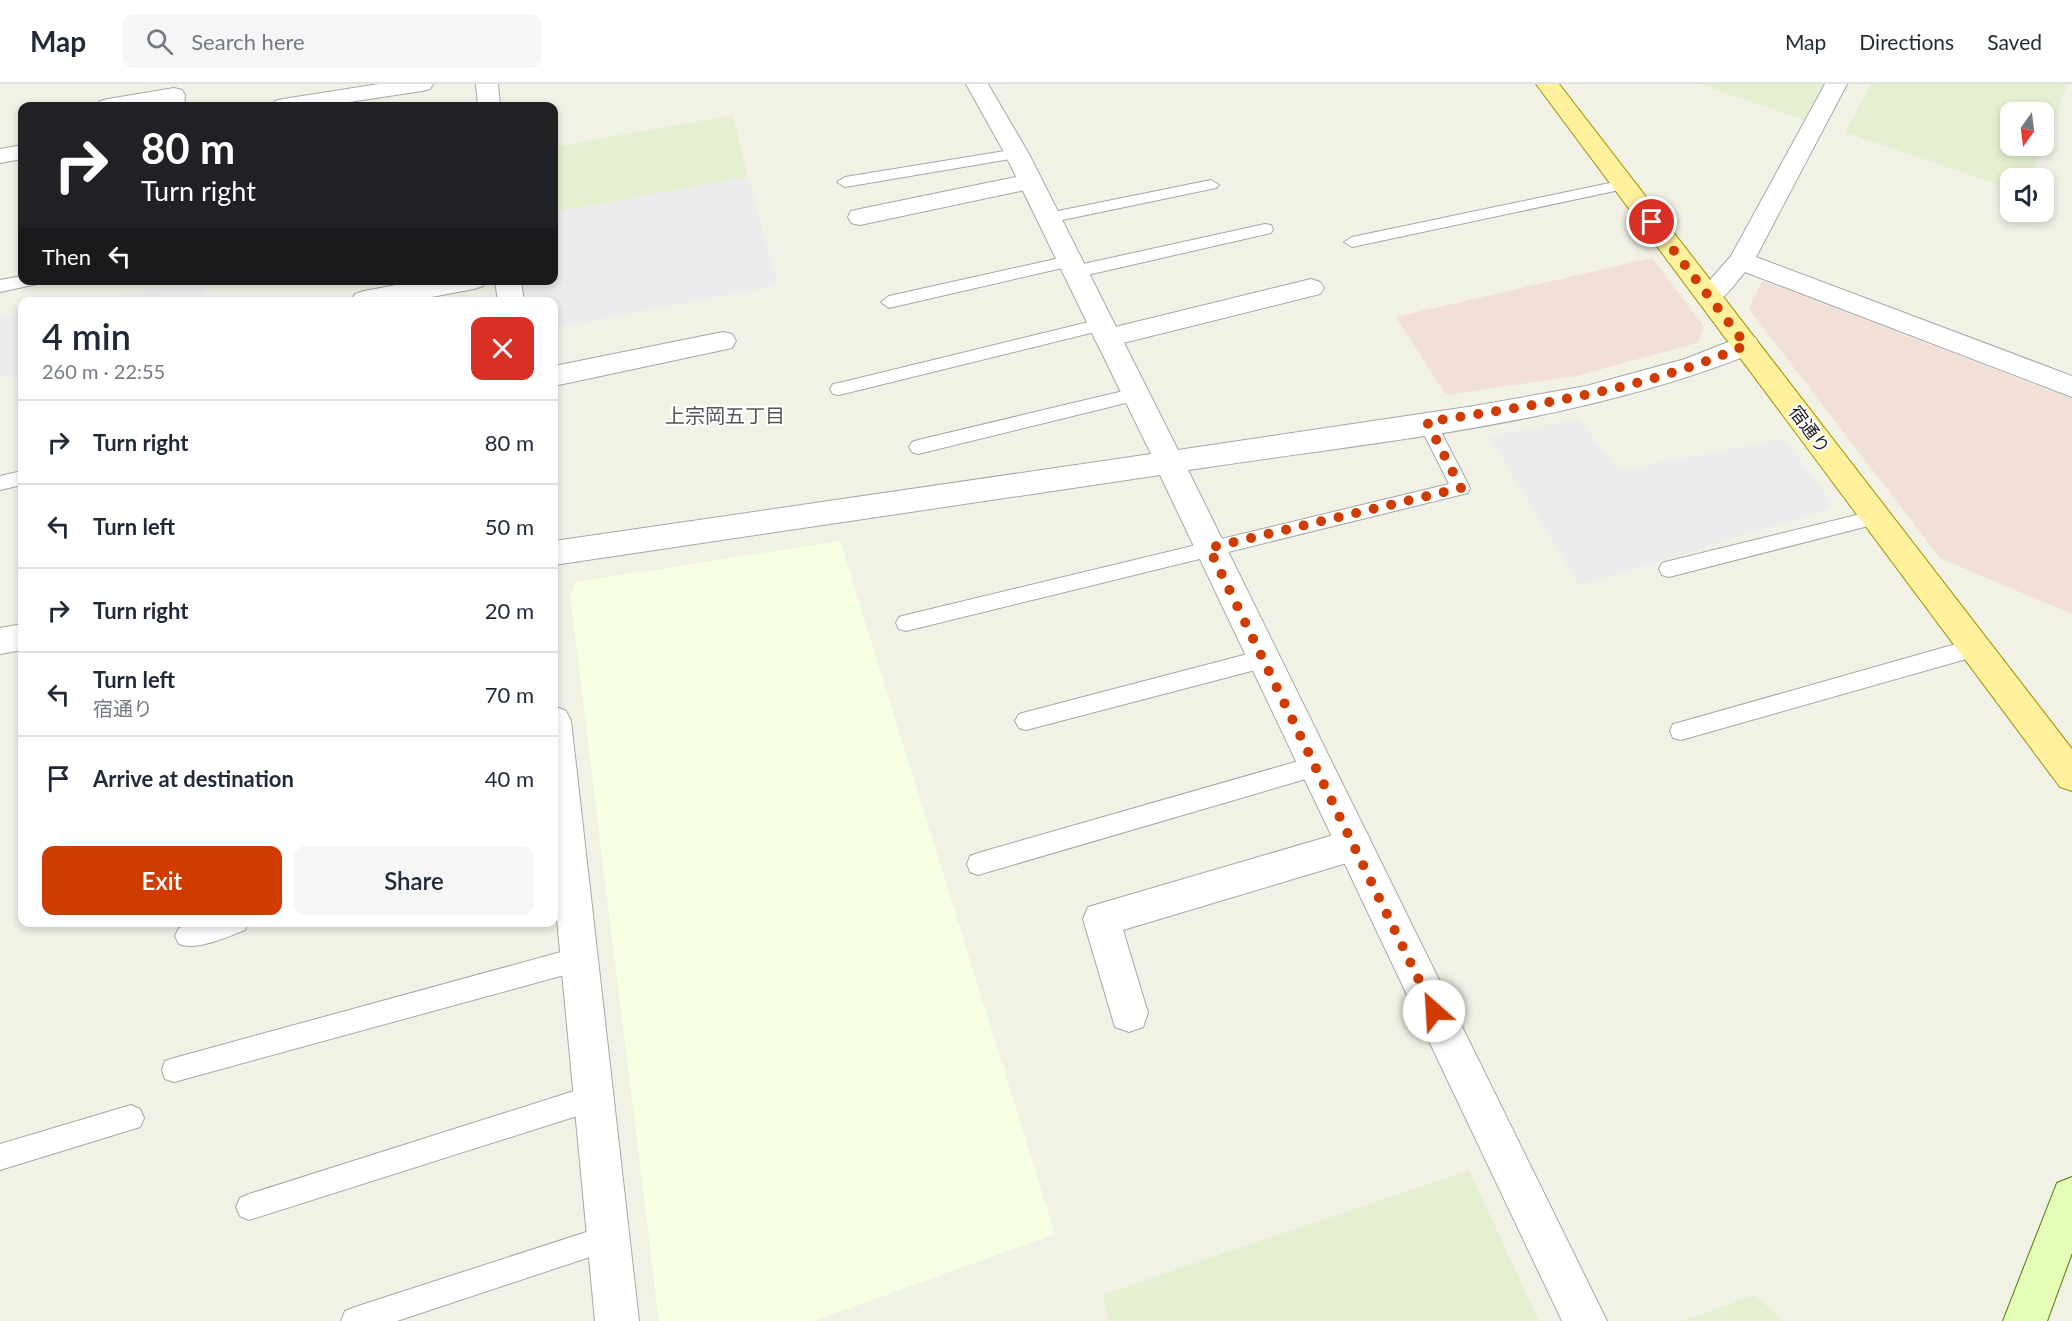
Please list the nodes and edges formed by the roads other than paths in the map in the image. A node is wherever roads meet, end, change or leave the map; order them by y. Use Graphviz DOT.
graph roads {
  1 [pos="422,84"];
  2 [pos="487,84"];
  3 [pos="976,84"];
  4 [pos="1547,84"];
  5 [pos="1836,84"];
  6 [pos="130,102"];
  7 [pos="173,102"];
  8 [pos="308,102"];
  9 [pos="489,102"];
  10 [pos="18,153"];
  11 [pos="1017,154"];
  12 [pos="0,156"];
  13 [pos="845,182"];
  14 [pos="1030,182"];
  15 [pos="1211,185"];
  16 [pos="1624,185"];
  17 [pos="860,217"];
  18 [pos="1048,218"];
  19 [pos="1265,229"];
  20 [pos="1352,242"];
  21 [pos="1741,261"];
  22 [pos="1072,266"];
  23 [pos="18,283"];
  24 [pos="446,285"];
  25 [pos="0,286"];
  26 [pos="1311,288"];
  27 [pos="380,297"];
  28 [pos="1710,297"];
  29 [pos="889,302"];
  30 [pos="1104,331"];
  31 [pos="1740,337"];
  32 [pos="723,341"];
  33 [pos="558,375"];
  34 [pos="2072,387"];
  35 [pos="839,389"];
  36 [pos="1136,394"];
  37 [pos="1427,422"];
  38 [pos="918,447"];
  39 [pos="1167,461"];
  40 [pos="18,479"];
  41 [pos="0,483"];
  42 [pos="1877,517"];
  43 [pos="1209,548"];
  44 [pos="558,552"];
  45 [pos="1669,569"];
  46 [pos="906,623"];
  47 [pos="18,638"];
  48 [pos="0,641"];
  49 [pos="1977,646"];
  50 [pos="1263,659"];
  51 [pos="1026,721"];
  52 [pos="1681,731"];
  53 [pos="1316,766"];
  54 [pos="2072,776"];
  55 [pos="558,798"];
  56 [pos="560,836"];
  57 [pos="1354,845"];
  58 [pos="978,864"];
  59 [pos="220,927"];
  60 [pos="188,936"];
  61 [pos="579,959"];
  62 [pos="1129,1013"];
  63 [pos="174,1070"];
  64 [pos="593,1098"];
  65 [pos="131,1118"];
  66 [pos="0,1157"];
  67 [pos="2072,1197"];
  68 [pos="249,1207"];
  69 [pos="608,1238"];
  70 [pos="355,1321"];
  71 [pos="617,1321"];
  72 [pos="1585,1321"];
  73 [pos="2025,1321"];
  1 -- 8 [label="street"];
  2 -- 9 [label="street"];
  3 -- 11 [label="street"];
  4 -- 16 [label="main road, 宿通り"];
  5 -- 21 [label="street"];
  6 -- 7 [label="street"];
  10 -- 12 [label="street"];
  11 -- 13 [label="lane"];
  11 -- 14 [label="street"];
  14 -- 17 [label="street"];
  14 -- 18 [label="street"];
  15 -- 18 [label="lane"];
  16 -- 20 [label="lane"];
  16 -- 28 [label="main road, 宿通り"];
  18 -- 22 [label="street"];
  19 -- 22 [label="lane"];
  21 -- 28 [label="street"];
  21 -- 34 [label="street"];
  22 -- 29 [label="lane"];
  22 -- 30 [label="street"];
  23 -- 25 [label="lane"];
  24 -- 27 [label="street"];
  26 -- 30 [label="street"];
  28 -- 31 [label="main road, 宿通り"];
  30 -- 35 [label="lane"];
  30 -- 36 [label="street"];
  31 -- 37 [label="street"];
  31 -- 42 [label="main road, 宿通り"];
  32 -- 33 [label="street"];
  36 -- 38 [label="lane"];
  36 -- 39 [label="street"];
  37 -- 39 [label="street"];
  37 -- 43 [label="lane"];
  39 -- 43 [label="street"];
  39 -- 44 [label="street"];
  40 -- 41 [label="lane"];
  42 -- 45 [label="lane"];
  42 -- 49 [label="main road, 宿通り"];
  43 -- 46 [label="lane"];
  43 -- 50 [label="street"];
  47 -- 48 [label="street"];
  49 -- 52 [label="lane"];
  49 -- 54 [label="main road, 宿通り"];
  50 -- 51 [label="lane"];
  50 -- 53 [label="street"];
  53 -- 57 [label="street"];
  53 -- 58 [label="lane"];
  55 -- 56 [label="street"];
  56 -- 61 [label="street"];
  57 -- 62 [label="street"];
  57 -- 72 [label="street"];
  59 -- 60 [label="lane"];
  61 -- 63 [label="lane"];
  61 -- 64 [label="street"];
  64 -- 68 [label="lane"];
  64 -- 69 [label="street"];
  65 -- 66 [label="lane"];
  67 -- 73 [label="main road"];
  69 -- 70 [label="lane"];
  69 -- 71 [label="street"];
}
